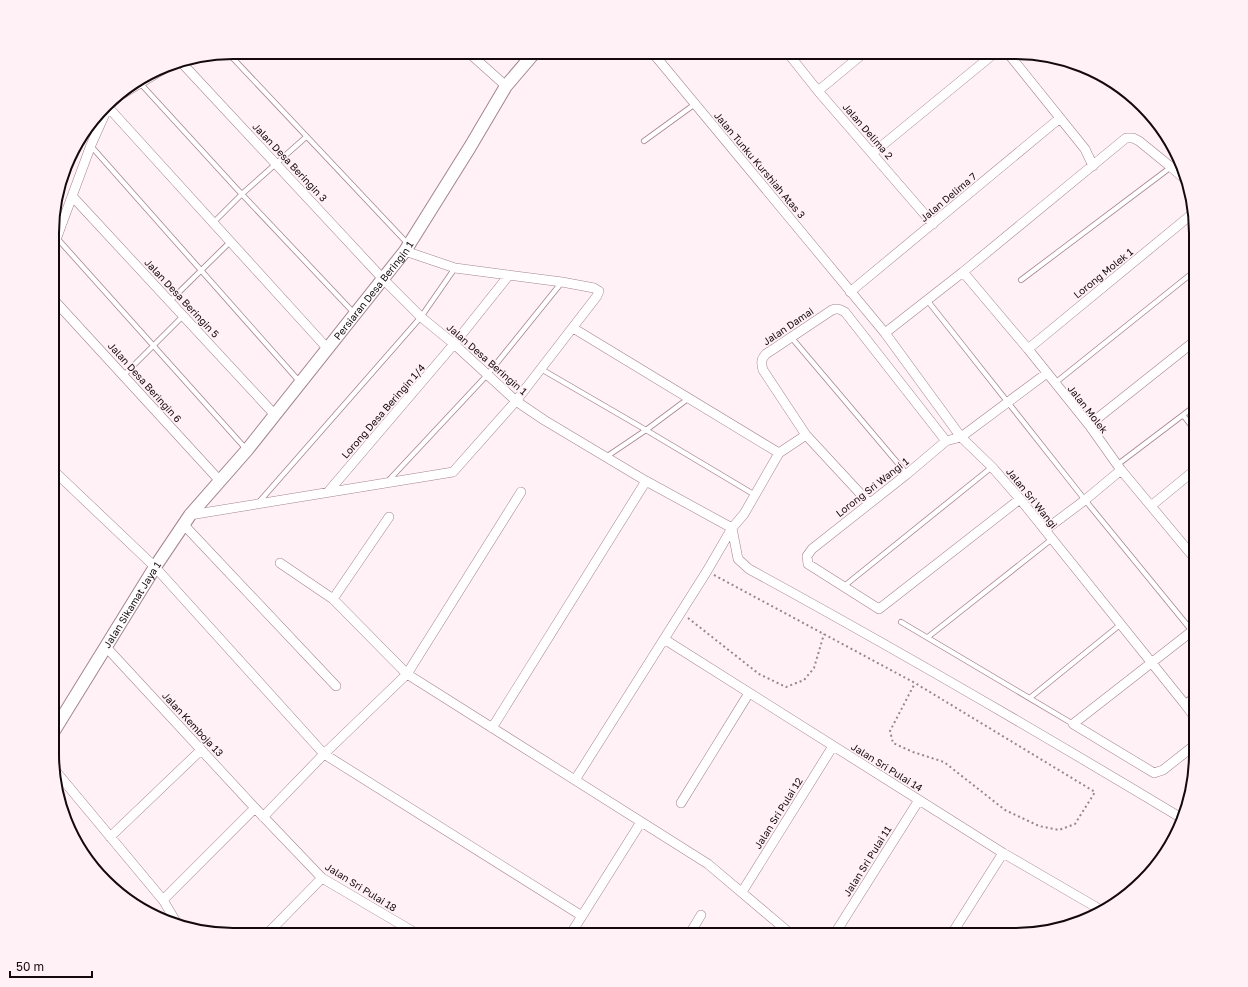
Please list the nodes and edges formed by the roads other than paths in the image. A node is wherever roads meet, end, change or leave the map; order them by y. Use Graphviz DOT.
graph roads {
  1 [pos="234,59"];
  2 [pos="476,59"];
  3 [pos="529,59"];
  4 [pos="658,59"];
  5 [pos="793,59"];
  6 [pos="856,59"];
  7 [pos="987,59"];
  8 [pos="1013,59"];
  9 [pos="185,66"];
  10 [pos="141,85"];
  11 [pos="506,86"];
  12 [pos="818,91"];
  13 [pos="695,104"];
  14 [pos="110,110"];
  15 [pos="104,116"];
  16 [pos="1060,118"];
  17 [pos="306,137"];
  18 [pos="644,141"];
  19 [pos="91,145"];
  20 [pos="873,153"];
  21 [pos="277,165"];
  22 [pos="1093,166"];
  23 [pos="1171,167"];
  24 [pos="1179,174"];
  25 [pos="242,194"];
  26 [pos="72,196"];
  27 [pos="1189,217"];
  28 [pos="213,223"];
  29 [pos="933,224"];
  30 [pos="59,230"];
  31 [pos="230,242"];
  32 [pos="59,245"];
  33 [pos="407,248"];
  34 [pos="455,268"];
  35 [pos="202,271"];
  36 [pos="963,272"];
  37 [pos="509,275"];
  38 [pos="1189,276"];
  39 [pos="383,279"];
  40 [pos="1021,280"];
  41 [pos="562,282"];
  42 [pos="850,292"];
  43 [pos="927,300"];
  44 [pos="170,301"];
  45 [pos="59,305"];
  46 [pos="355,314"];
  47 [pos="183,316"];
  48 [pos="421,317"];
  49 [pos="573,328"];
  50 [pos="885,333"];
  51 [pos="790,337"];
  52 [pos="454,344"];
  53 [pos="153,346"];
  54 [pos="1189,346"];
  55 [pos="326,348"];
  56 [pos="1028,349"];
  57 [pos="541,369"];
  58 [pos="1047,373"];
  59 [pos="488,374"];
  60 [pos="124,375"];
  61 [pos="301,382"];
  62 [pos="1054,384"];
  63 [pos="689,398"];
  64 [pos="516,401"];
  65 [pos="1008,403"];
  66 [pos="1189,410"];
  67 [pos="276,415"];
  68 [pos="1183,415"];
  69 [pos="1189,423"];
  70 [pos="1089,425"];
  71 [pos="646,430"];
  72 [pos="806,435"];
  73 [pos="961,437"];
  74 [pos="946,441"];
  75 [pos="247,450"];
  76 [pos="779,453"];
  77 [pos="606,457"];
  78 [pos="992,467"];
  79 [pos="1119,468"];
  80 [pos="907,474"];
  81 [pos="1189,475"];
  82 [pos="59,476"];
  83 [pos="220,481"];
  84 [pos="646,481"];
  85 [pos="387,482"];
  86 [pos="328,492"];
  87 [pos="521,492"];
  88 [pos="755,495"];
  89 [pos="1020,500"];
  90 [pos="1085,500"];
  91 [pos="869,503"];
  92 [pos="258,504"];
  93 [pos="1151,506"];
  94 [pos="389,517"];
  95 [pos="187,520"];
  96 [pos="732,528"];
  97 [pos="1045,530"];
  98 [pos="1052,539"];
  99 [pos="1189,552"];
  100 [pos="280,563"];
  101 [pos="155,567"];
  102 [pos="843,586"];
  103 [pos="333,599"];
  104 [pos="901,622"];
  105 [pos="1121,624"];
  106 [pos="1189,624"];
  107 [pos="1189,634"];
  108 [pos="928,637"];
  109 [pos="664,639"];
  110 [pos="106,647"];
  111 [pos="1151,663"];
  112 [pos="407,674"];
  113 [pos="336,686"];
  114 [pos="749,693"];
  115 [pos="1031,697"];
  116 [pos="1189,699"];
  117 [pos="1184,703"];
  118 [pos="1189,710"];
  119 [pos="59,723"];
  120 [pos="1073,724"];
  121 [pos="492,728"];
  122 [pos="833,746"];
  123 [pos="201,750"];
  124 [pos="1189,750"];
  125 [pos="324,754"];
  126 [pos="60,776"];
  127 [pos="575,780"];
  128 [pos="919,800"];
  129 [pos="681,803"];
  130 [pos="255,808"];
  131 [pos="263,816"];
  132 [pos="1178,816"];
  133 [pos="640,822"];
  134 [pos="110,837"];
  135 [pos="1003,853"];
  136 [pos="322,878"];
  137 [pos="742,892"];
  138 [pos="163,900"];
  139 [pos="1097,908"];
  140 [pos="701,915"];
  141 [pos="582,916"];
  142 [pos="174,918"];
  143 [pos="273,928"];
  144 [pos="406,928"];
  145 [pos="574,928"];
  146 [pos="693,928"];
  147 [pos="784,928"];
  148 [pos="838,928"];
  149 [pos="955,928"];
  1 -- 17 [label="lane"];
  2 -- 11 [label="street"];
  3 -- 11 [label="main road, Persiaran Desa Beringin 1"];
  4 -- 13 [label="street, Jalan Tunku Kurshiah Atas 3"];
  5 -- 12 [label="street, Jalan Delima 2"];
  6 -- 12 [label="street"];
  7 -- 20 [label="street"];
  8 -- 16 [label="street"];
  9 -- 21 [label="street, Jalan Desa Beringin 3"];
  10 -- 25 [label="lane"];
  11 -- 33 [label="main road, Persiaran Desa Beringin 1"];
  12 -- 20 [label="street, Jalan Delima 2"];
  13 -- 18 [label="lane"];
  13 -- 42 [label="street, Jalan Tunku Kurshiah Atas 3"];
  14 -- 28 [label="street"];
  15 -- 19 [label="street"];
  16 -- 22 [label="street"];
  16 -- 29 [label="street, Jalan Delima 7"];
  17 -- 21 [label="lane"];
  17 -- 33 [label="lane"];
  19 -- 26 [label="street"];
  19 -- 35 [label="lane"];
  20 -- 29 [label="street, Jalan Delima 2"];
  21 -- 25 [label="lane"];
  21 -- 39 [label="street, Jalan Desa Beringin 3"];
  22 -- 23 [label="street"];
  22 -- 36 [label="street"];
  23 -- 24 [label="street"];
  23 -- 40 [label="lane"];
  25 -- 28 [label="lane"];
  25 -- 46 [label="lane"];
  26 -- 30 [label="street"];
  26 -- 44 [label="street, Jalan Desa Beringin 5"];
  27 -- 56 [label="street, Lorong Molek 1"];
  28 -- 31 [label="street"];
  29 -- 42 [label="street, Jalan Delima 7"];
  31 -- 35 [label="lane"];
  31 -- 55 [label="street"];
  32 -- 53 [label="lane"];
  33 -- 34 [label="street"];
  33 -- 39 [label="main road, Persiaran Desa Beringin 1"];
  34 -- 37 [label="street"];
  34 -- 48 [label="lane"];
  35 -- 44 [label="lane"];
  35 -- 61 [label="lane"];
  36 -- 43 [label="street"];
  36 -- 56 [label="street, Jalan Molek"];
  37 -- 41 [label="street"];
  37 -- 52 [label="street, Lorong Desa Beringin 1/4"];
  38 -- 62 [label="lane"];
  39 -- 46 [label="main road, Persiaran Desa Beringin 1"];
  39 -- 48 [label="street, Jalan Desa Beringin 1"];
  41 -- 49 [label="street"];
  41 -- 59 [label="lane"];
  42 -- 50 [label="street, Jalan Sri Wangi"];
  43 -- 50 [label="street"];
  43 -- 65 [label="lane"];
  44 -- 47 [label="street, Jalan Desa Beringin 5"];
  45 -- 60 [label="street, Jalan Desa Beringin 6"];
  46 -- 55 [label="main road, Persiaran Desa Beringin 1"];
  47 -- 53 [label="lane"];
  47 -- 67 [label="street, Jalan Desa Beringin 5"];
  48 -- 52 [label="street, Jalan Desa Beringin 1"];
  48 -- 92 [label="lane"];
  49 -- 57 [label="street"];
  49 -- 63 [label="street"];
  50 -- 73 [label="street, Jalan Sri Wangi"];
  51 -- 72 [label="street, Jalan Damai"];
  51 -- 74 [label="street, Jalan Damai"];
  51 -- 80 [label="lane"];
  52 -- 59 [label="street, Jalan Desa Beringin 1"];
  52 -- 86 [label="street, Lorong Desa Beringin 1/4"];
  53 -- 60 [label="lane"];
  53 -- 75 [label="lane"];
  54 -- 70 [label="street"];
  55 -- 61 [label="main road, Persiaran Desa Beringin 1"];
  56 -- 58 [label="street, Jalan Molek"];
  57 -- 64 [label="street"];
  57 -- 71 [label="lane"];
  58 -- 62 [label="street, Jalan Molek"];
  58 -- 65 [label="street"];
  59 -- 64 [label="street, Jalan Desa Beringin 1"];
  59 -- 85 [label="lane"];
  60 -- 83 [label="street, Jalan Desa Beringin 6"];
  61 -- 67 [label="main road, Persiaran Desa Beringin 1"];
  62 -- 70 [label="street, Jalan Molek"];
  63 -- 71 [label="lane"];
  63 -- 76 [label="street"];
  64 -- 77 [label="street, Jalan Desa Beringin 1"];
  64 -- 85 [label="street"];
  65 -- 73 [label="street"];
  65 -- 90 [label="lane"];
  66 -- 68 [label="lane"];
  67 -- 75 [label="main road, Persiaran Desa Beringin 1"];
  68 -- 69 [label="lane"];
  68 -- 79 [label="lane"];
  70 -- 79 [label="street, Jalan Molek"];
  71 -- 77 [label="lane"];
  71 -- 88 [label="lane"];
  72 -- 76 [label="street"];
  72 -- 91 [label="street, Jalan Damai"];
  73 -- 74 [label="street, Lorong Sri Wangi 1"];
  73 -- 78 [label="street, Jalan Sri Wangi"];
  74 -- 80 [label="street, Lorong Sri Wangi 1"];
  75 -- 83 [label="main road, Persiaran Desa Beringin 1"];
  76 -- 88 [label="street"];
  77 -- 84 [label="street, Jalan Desa Beringin 1"];
  78 -- 89 [label="street, Jalan Sri Wangi"];
  78 -- 102 [label="lane"];
  79 -- 90 [label="street"];
  79 -- 93 [label="street, Jalan Molek"];
  80 -- 91 [label="street, Lorong Sri Wangi 1"];
  81 -- 93 [label="street"];
  82 -- 101 [label="street"];
  83 -- 95 [label="main road, Jalan Sikamat Jaya 1"];
  84 -- 96 [label="street, Jalan Desa Beringin 1"];
  84 -- 121 [label="street"];
  85 -- 86 [label="street"];
  86 -- 92 [label="street"];
  87 -- 112 [label="street"];
  88 -- 96 [label="street"];
  89 -- 97 [label="street, Jalan Sri Wangi"];
  89 -- 102 [label="street"];
  90 -- 97 [label="street"];
  90 -- 106 [label="lane"];
  91 -- 102 [label="street, Lorong Sri Wangi 1"];
  92 -- 95 [label="street"];
  93 -- 99 [label="street, Jalan Molek"];
  94 -- 103 [label="street"];
  95 -- 101 [label="main road, Jalan Sikamat Jaya 1"];
  95 -- 113 [label="street"];
  96 -- 109 [label="street"];
  96 -- 132 [label="street"];
  97 -- 98 [label="street, Jalan Sri Wangi"];
  98 -- 105 [label="street, Jalan Sri Wangi"];
  98 -- 108 [label="lane"];
  100 -- 103 [label="street"];
  101 -- 110 [label="main road, Jalan Sikamat Jaya 1"];
  101 -- 125 [label="street"];
  103 -- 112 [label="street"];
  104 -- 108 [label="lane"];
  105 -- 111 [label="street, Jalan Sri Wangi"];
  105 -- 115 [label="lane"];
  107 -- 111 [label="street"];
  108 -- 115 [label="lane"];
  109 -- 114 [label="street, Jalan Sri Pulai 14"];
  109 -- 127 [label="street"];
  110 -- 119 [label="main road, Jalan Sikamat Jaya 1"];
  110 -- 123 [label="street, Jalan Kemboja 13"];
  111 -- 117 [label="street, Jalan Sri Wangi"];
  111 -- 120 [label="street"];
  112 -- 121 [label="street"];
  112 -- 125 [label="street"];
  114 -- 122 [label="street, Jalan Sri Pulai 14"];
  114 -- 129 [label="street"];
  115 -- 120 [label="lane"];
  116 -- 117 [label="lane"];
  117 -- 118 [label="street, Jalan Sri Wangi"];
  120 -- 124 [label="street"];
  121 -- 127 [label="street"];
  122 -- 128 [label="street, Jalan Sri Pulai 14"];
  122 -- 137 [label="street, Jalan Sri Pulai 12"];
  123 -- 130 [label="street, Jalan Kemboja 13"];
  123 -- 134 [label="street"];
  125 -- 131 [label="street"];
  125 -- 141 [label="street"];
  126 -- 134 [label="street"];
  127 -- 133 [label="street"];
  128 -- 135 [label="street, Jalan Sri Pulai 14"];
  128 -- 148 [label="street, Jalan Sri Pulai 11"];
  130 -- 131 [label="street, Jalan Kemboja 13"];
  130 -- 138 [label="street"];
  131 -- 136 [label="street, Jalan Sri Pulai 18"];
  133 -- 137 [label="street"];
  133 -- 141 [label="street"];
  134 -- 138 [label="street"];
  135 -- 139 [label="street, Jalan Sri Pulai 14"];
  135 -- 149 [label="street"];
  136 -- 143 [label="street"];
  136 -- 144 [label="street, Jalan Sri Pulai 18"];
  137 -- 147 [label="street"];
  138 -- 142 [label="street"];
  140 -- 146 [label="street"];
  141 -- 145 [label="street"];
}
